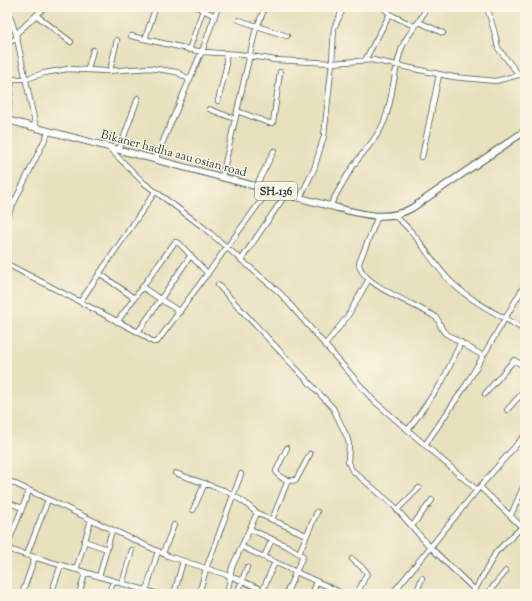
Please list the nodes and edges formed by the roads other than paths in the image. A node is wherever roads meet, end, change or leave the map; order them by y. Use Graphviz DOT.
graph roads {
  1 [pos="45,7"];
  2 [pos="196,7"];
  3 [pos="218,7"];
  4 [pos="265,7"];
  5 [pos="344,7"];
  6 [pos="382,7"];
  7 [pos="426,7"];
  8 [pos="487,7"];
  9 [pos="7,8"];
  10 [pos="203,10"];
  11 [pos="154,12"];
  12 [pos="390,14"];
  13 [pos="36,15"];
  14 [pos="215,16"];
  15 [pos="239,20"];
  16 [pos="419,22"];
  17 [pos="257,25"];
  18 [pos="414,26"];
  19 [pos="442,33"];
  20 [pos="16,36"];
  21 [pos="131,36"];
  22 [pos="287,36"];
  23 [pos="145,39"];
  24 [pos="117,40"];
  25 [pos="525,41"];
  26 [pos="71,42"];
  27 [pos="7,44"];
  28 [pos="93,50"];
  29 [pos="189,50"];
  30 [pos="202,52"];
  31 [pos="226,54"];
  32 [pos="250,56"];
  33 [pos="365,60"];
  34 [pos="332,63"];
  35 [pos="398,65"];
  36 [pos="88,69"];
  37 [pos="525,70"];
  38 [pos="110,71"];
  39 [pos="280,72"];
  40 [pos="439,75"];
  41 [pos="519,75"];
  42 [pos="525,77"];
  43 [pos="10,79"];
  44 [pos="26,79"];
  45 [pos="190,80"];
  46 [pos="138,98"];
  47 [pos="218,101"];
  48 [pos="209,109"];
  49 [pos="237,111"];
  50 [pos="235,119"];
  51 [pos="7,122"];
  52 [pos="36,128"];
  53 [pos="49,131"];
  54 [pos="525,131"];
  55 [pos="109,148"];
  56 [pos="119,150"];
  57 [pos="274,151"];
  58 [pos="422,157"];
  59 [pos="155,160"];
  60 [pos="222,178"];
  61 [pos="256,186"];
  62 [pos="270,190"];
  63 [pos="155,192"];
  64 [pos="286,194"];
  65 [pos="300,198"];
  66 [pos="330,206"];
  67 [pos="393,215"];
  68 [pos="378,216"];
  69 [pos="7,217"];
  70 [pos="228,248"];
  71 [pos="191,255"];
  72 [pos="241,260"];
  73 [pos="7,264"];
  74 [pos="99,273"];
  75 [pos="208,274"];
  76 [pos="369,279"];
  77 [pos="218,285"];
  78 [pos="142,287"];
  79 [pos="523,288"];
  80 [pos="134,298"];
  81 [pos="160,299"];
  82 [pos="80,302"];
  83 [pos="180,312"];
  84 [pos="505,319"];
  85 [pos="117,322"];
  86 [pos="525,330"];
  87 [pos="138,332"];
  88 [pos="461,342"];
  89 [pos="325,345"];
  90 [pos="483,356"];
  91 [pos="525,367"];
  92 [pos="525,390"];
  93 [pos="485,394"];
  94 [pos="507,410"];
  95 [pos="408,430"];
  96 [pos="525,435"];
  97 [pos="425,445"];
  98 [pos="287,448"];
  99 [pos="310,454"];
  100 [pos="175,473"];
  101 [pos="241,474"];
  102 [pos="8,480"];
  103 [pos="288,480"];
  104 [pos="205,483"];
  105 [pos="525,483"];
  106 [pos="7,486"];
  107 [pos="419,488"];
  108 [pos="478,488"];
  109 [pos="29,491"];
  110 [pos="233,495"];
  111 [pos="48,500"];
  112 [pos="432,500"];
  113 [pos="7,502"];
  114 [pos="22,508"];
  115 [pos="193,510"];
  116 [pos="397,510"];
  117 [pos="317,512"];
  118 [pos="257,513"];
  119 [pos="511,515"];
  120 [pos="91,520"];
  121 [pos="272,520"];
  122 [pos="174,525"];
  123 [pos="412,526"];
  124 [pos="250,529"];
  125 [pos="524,529"];
  126 [pos="112,530"];
  127 [pos="306,535"];
  128 [pos="272,539"];
  129 [pos="84,541"];
  130 [pos="7,547"];
  131 [pos="242,547"];
  132 [pos="430,547"];
  133 [pos="107,549"];
  134 [pos="132,550"];
  135 [pos="161,552"];
  136 [pos="298,553"];
  137 [pos="27,554"];
  138 [pos="35,557"];
  139 [pos="264,557"];
  140 [pos="352,559"];
  141 [pos="183,561"];
  142 [pos="275,562"];
  143 [pos="61,565"];
  144 [pos="247,567"];
  145 [pos="206,569"];
  146 [pos="76,570"];
  147 [pos="506,571"];
  148 [pos="297,572"];
  149 [pos="85,573"];
  150 [pos="230,576"];
  151 [pos="99,577"];
  152 [pos="422,578"];
  153 [pos="113,581"];
  154 [pos="242,581"];
  155 [pos="317,582"];
  156 [pos="122,584"];
  157 [pos="330,588"];
  158 [pos="140,589"];
  159 [pos="475,590"];
  160 [pos="146,591"];
  161 [pos="262,592"];
  162 [pos="52,593"];
  163 [pos="22,594"];
  164 [pos="60,594"];
  165 [pos="79,594"];
  166 [pos="109,594"];
  167 [pos="138,594"];
  168 [pos="158,594"];
  169 [pos="174,594"];
  170 [pos="199,594"];
  171 [pos="227,594"];
  172 [pos="237,594"];
  173 [pos="286,594"];
  174 [pos="312,594"];
  175 [pos="328,594"];
  176 [pos="344,594"];
  177 [pos="357,594"];
  178 [pos="392,594"];
  179 [pos="416,594"];
  180 [pos="479,594"];
  181 [pos="487,594"];
  1 -- 13 [label="street"];
  2 -- 10 [label="street"];
  3 -- 14 [label="street"];
  4 -- 17 [label="street"];
  5 -- 34 [label="street"];
  6 -- 12 [label="street"];
  7 -- 16 [label="street"];
  8 -- 41 [label="street"];
  9 -- 20 [label="street"];
  10 -- 14 [label="street"];
  10 -- 29 [label="street"];
  11 -- 23 [label="street"];
  12 -- 18 [label="street"];
  12 -- 33 [label="street"];
  13 -- 20 [label="street"];
  13 -- 26 [label="street"];
  14 -- 30 [label="street"];
  15 -- 17 [label="street"];
  16 -- 18 [label="street"];
  16 -- 19 [label="street"];
  17 -- 22 [label="street"];
  17 -- 32 [label="street"];
  18 -- 35 [label="street"];
  20 -- 27 [label="street"];
  20 -- 44 [label="street"];
  21 -- 23 [label="street"];
  23 -- 29 [label="street"];
  24 -- 38 [label="street"];
  25 -- 37 [label="street"];
  28 -- 36 [label="street"];
  29 -- 30 [label="street"];
  30 -- 31 [label="street"];
  30 -- 45 [label="street"];
  31 -- 32 [label="street"];
  31 -- 47 [label="street"];
  32 -- 34 [label="street"];
  32 -- 49 [label="street"];
  33 -- 34 [label="street"];
  33 -- 35 [label="street"];
  34 -- 65 [label="street"];
  35 -- 40 [label="street"];
  35 -- 66 [label="street"];
  36 -- 38 [label="street"];
  36 -- 44 [label="street"];
  37 -- 41 [label="street"];
  37 -- 42 [label="street"];
  38 -- 45 [label="street"];
  39 -- 49 [label="street"];
  40 -- 41 [label="street"];
  40 -- 58 [label="street"];
  43 -- 44 [label="street"];
  43 -- 51 [label="street"];
  44 -- 52 [label="street"];
  45 -- 59 [label="street"];
  46 -- 56 [label="street"];
  48 -- 50 [label="street"];
  49 -- 50 [label="street"];
  50 -- 60 [label="street"];
  51 -- 52 [label="main road, Bikaner hadha aau osian road / SH-136"];
  52 -- 53 [label="main road, Bikaner hadha aau osian road / SH-136"];
  53 -- 55 [label="main road, Bikaner hadha aau osian road / SH-136"];
  53 -- 69 [label="street"];
  54 -- 67 [label="main road, Bikaner hadha aau osian road / SH-136"];
  55 -- 56 [label="main road, Bikaner hadha aau osian road / SH-136"];
  55 -- 63 [label="street"];
  56 -- 59 [label="main road, Bikaner hadha aau osian road / SH-136"];
  57 -- 61 [label="street"];
  59 -- 60 [label="main road, Bikaner hadha aau osian road / SH-136"];
  60 -- 61 [label="main road, Bikaner hadha aau osian road / SH-136"];
  61 -- 62 [label="main road, Bikaner hadha aau osian road / SH-136"];
  62 -- 64 [label="main road, Bikaner hadha aau osian road / SH-136"];
  62 -- 70 [label="street"];
  63 -- 70 [label="street"];
  63 -- 74 [label="street"];
  64 -- 65 [label="main road, Bikaner hadha aau osian road / SH-136"];
  64 -- 72 [label="street"];
  65 -- 66 [label="main road, Bikaner hadha aau osian road / SH-136"];
  66 -- 68 [label="main road, Bikaner hadha aau osian road / SH-136"];
  67 -- 68 [label="main road, Bikaner hadha aau osian road / SH-136"];
  67 -- 84 [label="street"];
  68 -- 76 [label="street"];
  70 -- 72 [label="street"];
  70 -- 75 [label="street"];
  71 -- 75 [label="street"];
  71 -- 78 [label="street"];
  71 -- 81 [label="street"];
  72 -- 89 [label="street"];
  73 -- 82 [label="street"];
  74 -- 80 [label="street"];
  74 -- 82 [label="street"];
  75 -- 83 [label="street"];
  76 -- 88 [label="street"];
  76 -- 89 [label="street"];
  77 -- 116 [label="street"];
  78 -- 80 [label="street"];
  78 -- 81 [label="street"];
  79 -- 84 [label="street"];
  80 -- 85 [label="street"];
  81 -- 83 [label="street"];
  81 -- 87 [label="street"];
  82 -- 85 [label="street"];
  83 -- 87 [label="street"];
  84 -- 86 [label="street"];
  84 -- 90 [label="street"];
  85 -- 87 [label="street"];
  88 -- 90 [label="street"];
  88 -- 95 [label="street"];
  89 -- 95 [label="street"];
  90 -- 97 [label="street"];
  91 -- 93 [label="street"];
  92 -- 94 [label="street"];
  95 -- 97 [label="street"];
  96 -- 108 [label="street"];
  97 -- 108 [label="street"];
  98 -- 103 [label="street"];
  99 -- 103 [label="street"];
  100 -- 104 [label="street"];
  101 -- 110 [label="street"];
  102 -- 106 [label="street"];
  102 -- 109 [label="street"];
  103 -- 121 [label="street"];
  104 -- 110 [label="street"];
  104 -- 115 [label="street"];
  105 -- 119 [label="street"];
  107 -- 116 [label="street"];
  108 -- 119 [label="street"];
  108 -- 132 [label="street"];
  109 -- 111 [label="street"];
  109 -- 114 [label="street"];
  110 -- 118 [label="street"];
  110 -- 145 [label="street"];
  111 -- 120 [label="street"];
  111 -- 137 [label="street"];
  112 -- 123 [label="street"];
  113 -- 114 [label="street"];
  114 -- 130 [label="street"];
  116 -- 123 [label="street"];
  117 -- 127 [label="street"];
  118 -- 121 [label="street"];
  118 -- 124 [label="street"];
  119 -- 125 [label="street"];
  120 -- 126 [label="street"];
  120 -- 129 [label="street"];
  121 -- 127 [label="street"];
  122 -- 135 [label="street"];
  123 -- 132 [label="street"];
  124 -- 128 [label="street"];
  124 -- 131 [label="street"];
  125 -- 159 [label="street"];
  126 -- 133 [label="street"];
  126 -- 135 [label="street"];
  127 -- 136 [label="street"];
  128 -- 136 [label="street"];
  128 -- 139 [label="street"];
  129 -- 133 [label="street"];
  129 -- 146 [label="street"];
  130 -- 137 [label="street"];
  131 -- 139 [label="street"];
  131 -- 150 [label="street"];
  132 -- 159 [label="street"];
  132 -- 178 [label="street"];
  133 -- 151 [label="street"];
  134 -- 156 [label="street"];
  135 -- 141 [label="street"];
  135 -- 160 [label="street"];
  136 -- 148 [label="street"];
  137 -- 138 [label="street"];
  138 -- 143 [label="street"];
  138 -- 163 [label="street"];
  139 -- 142 [label="street"];
  140 -- 177 [label="street"];
  141 -- 145 [label="street"];
  141 -- 169 [label="street"];
  142 -- 148 [label="street"];
  142 -- 161 [label="street"];
  143 -- 146 [label="street"];
  143 -- 162 [label="street"];
  144 -- 154 [label="street"];
  145 -- 150 [label="street"];
  145 -- 170 [label="street"];
  146 -- 149 [label="street"];
  147 -- 181 [label="street"];
  148 -- 155 [label="street"];
  148 -- 173 [label="street"];
  149 -- 151 [label="street"];
  149 -- 165 [label="street"];
  150 -- 154 [label="street"];
  150 -- 171 [label="street"];
  151 -- 153 [label="street"];
  152 -- 179 [label="street"];
  153 -- 156 [label="street"];
  153 -- 166 [label="street"];
  154 -- 161 [label="street"];
  154 -- 172 [label="street"];
  155 -- 157 [label="street"];
  155 -- 174 [label="street"];
  156 -- 158 [label="street"];
  157 -- 175 [label="street"];
  157 -- 176 [label="street"];
  158 -- 160 [label="street"];
  158 -- 167 [label="street"];
  159 -- 180 [label="street"];
  160 -- 168 [label="street"];
  162 -- 164 [label="street"];
}
